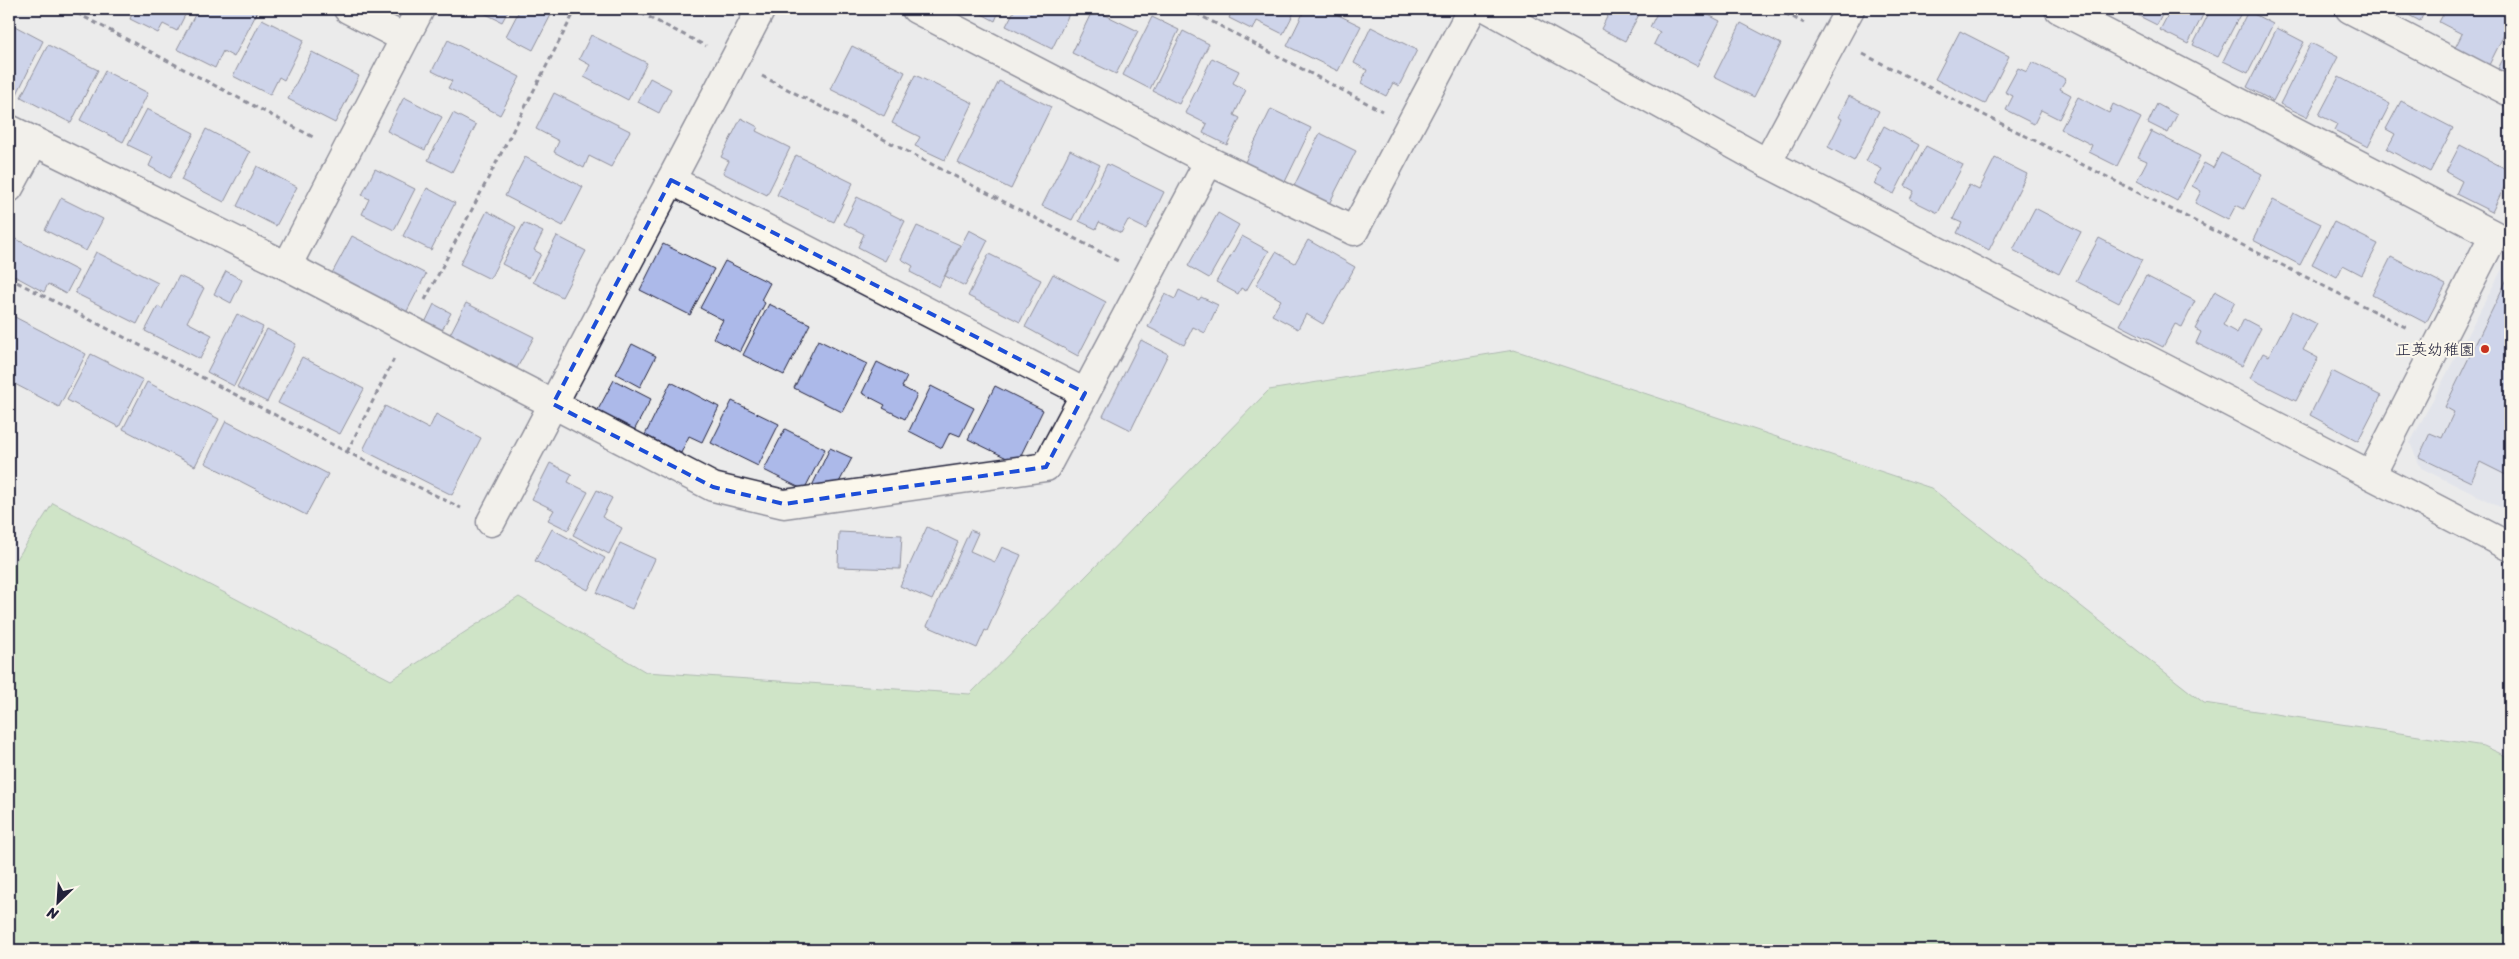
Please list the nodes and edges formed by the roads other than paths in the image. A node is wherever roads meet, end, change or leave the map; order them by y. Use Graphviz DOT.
graph roads {
  1 [pos="348,9"];
  2 [pos="420,9"];
  3 [pos="761,9"];
  4 [pos="916,9"];
  5 [pos="1472,9"];
  6 [pos="1489,9"];
  7 [pos="1850,9"];
  8 [pos="2059,9"];
  9 [pos="2350,9"];
  10 [pos="404,38"];
  11 [pos="2510,92"];
  12 [pos="9,129"];
  13 [pos="34,142"];
  14 [pos="1209,161"];
  15 [pos="1767,163"];
  16 [pos="671,180"];
  17 [pos="9,188"];
  18 [pos="287,266"];
  19 [pos="1085,393"];
  20 [pos="553,404"];
  21 [pos="2371,475"];
  22 [pos="491,522"];
  23 [pos="2510,547"];
  1 -- 10 [label="street"];
  2 -- 10 [label="street"];
  3 -- 16 [label="street"];
  4 -- 14 [label="street"];
  5 -- 14 [label="street"];
  6 -- 15 [label="street"];
  7 -- 15 [label="street"];
  8 -- 21 [label="street"];
  9 -- 11 [label="street"];
  10 -- 18 [label="street"];
  12 -- 13 [label="street"];
  13 -- 17 [label="street"];
  13 -- 18 [label="street"];
  14 -- 19 [label="street"];
  15 -- 21 [label="street"];
  16 -- 19 [label="street"];
  16 -- 20 [label="street"];
  18 -- 20 [label="street"];
  19 -- 20 [label="street"];
  20 -- 22 [label="street"];
  21 -- 23 [label="street"];
}
